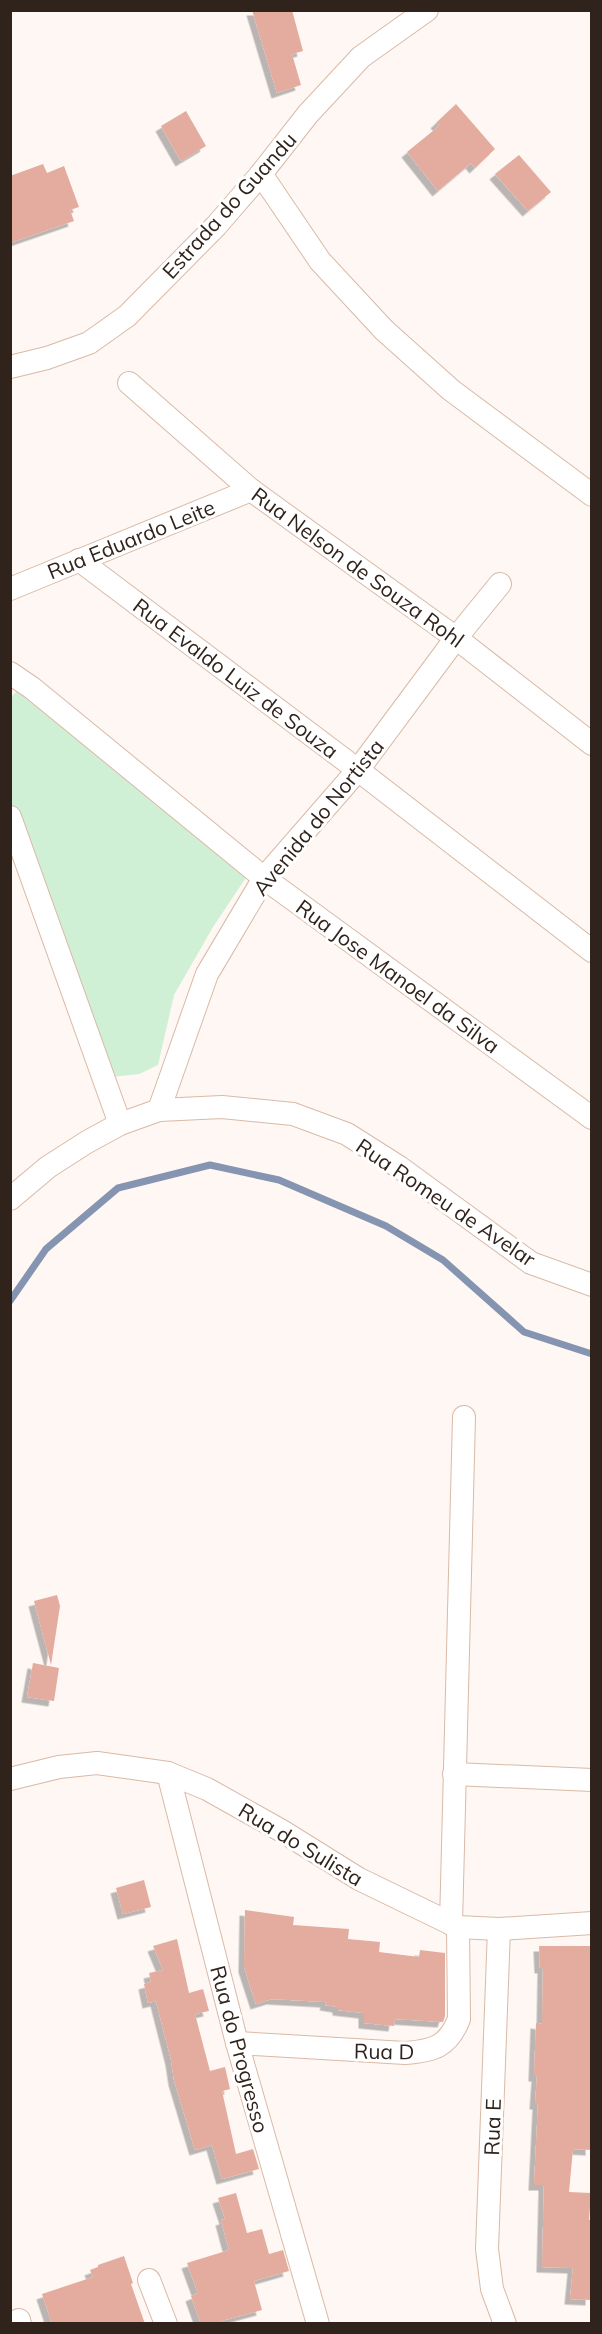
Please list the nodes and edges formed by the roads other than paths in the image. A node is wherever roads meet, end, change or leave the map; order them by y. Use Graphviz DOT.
graph roads {
  1 [pos="427,10"];
  2 [pos="261,174"];
  3 [pos="10,367"];
  4 [pos="129,383"];
  5 [pos="251,490"];
  6 [pos="591,495"];
  7 [pos="79,560"];
  8 [pos="500,584"];
  9 [pos="10,589"];
  10 [pos="456,638"];
  11 [pos="10,673"];
  12 [pos="591,744"];
  13 [pos="358,770"];
  14 [pos="10,817"];
  15 [pos="264,878"];
  16 [pos="591,951"];
  17 [pos="159,1110"];
  18 [pos="591,1118"];
  19 [pos="120,1124"];
  20 [pos="10,1199"];
  21 [pos="591,1285"];
  22 [pos="464,1417"];
  23 [pos="168,1773"];
  24 [pos="454,1774"];
  25 [pos="12,1777"];
  26 [pos="591,1780"];
  27 [pos="591,1923"];
  28 [pos="454,1925"];
  29 [pos="499,1929"];
  30 [pos="237,2043"];
  31 [pos="149,2280"];
  32 [pos="166,2324"];
  33 [pos="318,2324"];
  34 [pos="505,2324"];
  1 -- 2 [label="street, Estrada do Guandu"];
  2 -- 3 [label="street, Estrada do Guandu"];
  2 -- 6 [label="street"];
  4 -- 5 [label="street, Rua Nelson de Souza Rohl"];
  5 -- 7 [label="street, Rua Eduardo Leite"];
  5 -- 10 [label="street, Rua Nelson de Souza Rohl"];
  7 -- 9 [label="street, Rua Eduardo Leite"];
  7 -- 13 [label="street, Rua Evaldo Luiz de Souza"];
  8 -- 10 [label="street, Avenida do Nortista"];
  10 -- 12 [label="street, Rua Nelson de Souza Rohl"];
  10 -- 13 [label="street, Avenida do Nortista"];
  11 -- 15 [label="street, Rua Jose Manoel da Silva"];
  13 -- 15 [label="street, Avenida do Nortista"];
  13 -- 16 [label="street, Rua Evaldo Luiz de Souza"];
  14 -- 19 [label="street"];
  15 -- 17 [label="street, Avenida do Nortista"];
  15 -- 18 [label="street, Rua Jose Manoel da Silva"];
  17 -- 19 [label="street"];
  17 -- 21 [label="street, Rua Romeu de Avelar"];
  19 -- 20 [label="street"];
  22 -- 24 [label="street, Rua D"];
  23 -- 25 [label="street, Rua do Sulista"];
  23 -- 28 [label="street, Rua do Sulista"];
  23 -- 30 [label="street, Rua do Progresso"];
  24 -- 26 [label="street"];
  24 -- 28 [label="street, Rua D"];
  27 -- 29 [label="street, Rua do Sulista"];
  28 -- 29 [label="street, Rua do Sulista"];
  28 -- 30 [label="street, Rua D"];
  29 -- 34 [label="street, Rua E"];
  30 -- 33 [label="street, Rua do Progresso"];
  31 -- 32 [label="street"];
}
